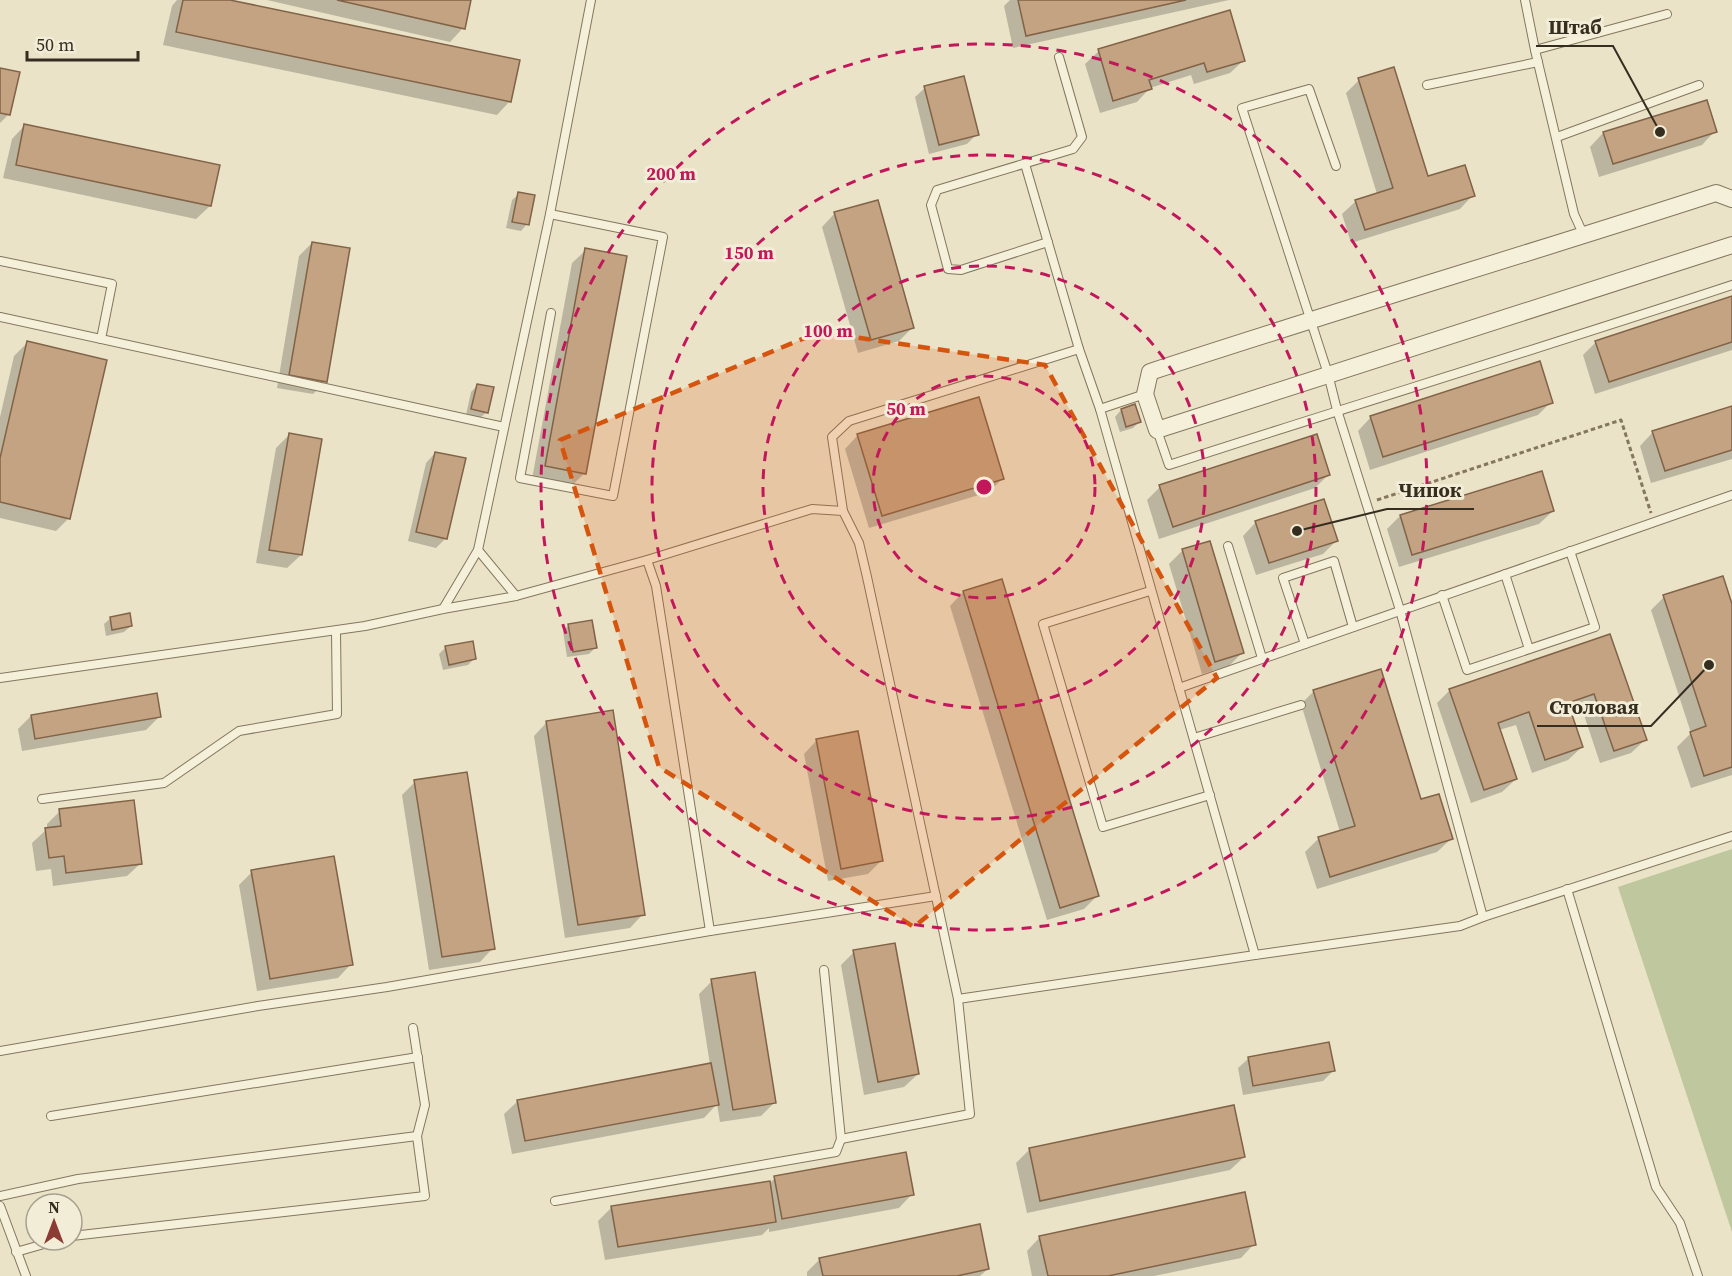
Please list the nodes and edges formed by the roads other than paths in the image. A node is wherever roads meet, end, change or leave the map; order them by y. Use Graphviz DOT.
graph roads {
  1 [pos="591,0"];
  2 [pos="1525,0"];
  3 [pos="1667,14"];
  4 [pos="1534,50"];
  5 [pos="1059,57"];
  6 [pos="1539,62"];
  7 [pos="1427,86"];
  8 [pos="1700,86"];
  9 [pos="1557,137"];
  10 [pos="1026,164"];
  11 [pos="1336,166"];
  12 [pos="1732,201"];
  13 [pos="550,214"];
  14 [pos="1584,236"];
  15 [pos="1048,243"];
  16 [pos="1732,245"];
  17 [pos="0,261"];
  18 [pos="1732,285"];
  19 [pos="551,313"];
  20 [pos="0,317"];
  21 [pos="1310,319"];
  22 [pos="101,339"];
  23 [pos="1079,350"];
  24 [pos="1328,374"];
  25 [pos="1145,394"];
  26 [pos="1100,409"];
  27 [pos="1337,410"];
  28 [pos="504,427"];
  29 [pos="1157,430"];
  30 [pos="1732,495"];
  31 [pos="843,512"];
  32 [pos="1228,546"];
  33 [pos="478,550"];
  34 [pos="1570,551"];
  35 [pos="647,560"];
  36 [pos="1505,574"];
  37 [pos="1150,591"];
  38 [pos="1442,595"];
  39 [pos="516,596"];
  40 [pos="443,609"];
  41 [pos="1400,610"];
  42 [pos="1353,627"];
  43 [pos="336,631"];
  44 [pos="1305,644"];
  45 [pos="1529,649"];
  46 [pos="1262,658"];
  47 [pos="0,678"];
  48 [pos="1179,688"];
  49 [pos="1301,705"];
  50 [pos="1194,738"];
  51 [pos="1210,795"];
  52 [pos="42,799"];
  53 [pos="1732,836"];
  54 [pos="1568,889"];
  55 [pos="936,896"];
  56 [pos="1483,917"];
  57 [pos="710,931"];
  58 [pos="1255,955"];
  59 [pos="824,970"];
  60 [pos="958,999"];
  61 [pos="413,1028"];
  62 [pos="0,1051"];
  63 [pos="418,1057"];
  64 [pos="51,1116"];
  65 [pos="417,1136"];
  66 [pos="841,1139"];
  67 [pos="0,1196"];
  68 [pos="555,1201"];
  69 [pos="0,1206"];
  70 [pos="84,1235"];
  71 [pos="24,1250"];
  72 [pos="16,1252"];
  73 [pos="26,1276"];
  74 [pos="1698,1276"];
  1 -- 13 [label="lane"];
  2 -- 4 [label="lane"];
  3 -- 4 [label="lane"];
  4 -- 6 [label="lane"];
  5 -- 10 [label="lane"];
  6 -- 7 [label="lane"];
  6 -- 9 [label="lane"];
  8 -- 9 [label="lane"];
  9 -- 14 [label="lane"];
  10 -- 15 [label="lane"];
  10 -- 15 [label="lane"];
  11 -- 21 [label="lane"];
  12 -- 14 [label="street"];
  13 -- 19 [label="lane"];
  13 -- 28 [label="lane"];
  14 -- 21 [label="street"];
  15 -- 23 [label="lane"];
  16 -- 24 [label="street"];
  17 -- 22 [label="lane"];
  18 -- 27 [label="lane"];
  20 -- 22 [label="lane"];
  21 -- 24 [label="lane"];
  21 -- 25 [label="street"];
  22 -- 28 [label="lane"];
  23 -- 26 [label="lane"];
  23 -- 31 [label="lane"];
  24 -- 27 [label="lane"];
  24 -- 29 [label="street"];
  25 -- 26 [label="lane"];
  25 -- 29 [label="street"];
  26 -- 37 [label="lane"];
  27 -- 29 [label="lane"];
  27 -- 41 [label="lane"];
  28 -- 33 [label="lane"];
  30 -- 34 [label="lane"];
  31 -- 35 [label="lane"];
  31 -- 55 [label="lane"];
  32 -- 46 [label="lane"];
  33 -- 39 [label="lane"];
  33 -- 40 [label="lane"];
  34 -- 36 [label="lane"];
  34 -- 45 [label="lane"];
  35 -- 39 [label="lane"];
  35 -- 57 [label="lane"];
  36 -- 38 [label="lane"];
  36 -- 45 [label="lane"];
  37 -- 48 [label="lane"];
  37 -- 51 [label="lane"];
  38 -- 41 [label="lane"];
  38 -- 45 [label="lane"];
  39 -- 40 [label="lane"];
  40 -- 43 [label="lane"];
  41 -- 42 [label="lane"];
  41 -- 56 [label="lane"];
  42 -- 44 [label="lane"];
  42 -- 44 [label="lane"];
  43 -- 47 [label="lane"];
  43 -- 52 [label="lane"];
  44 -- 46 [label="lane"];
  46 -- 48 [label="lane"];
  48 -- 50 [label="lane"];
  49 -- 50 [label="lane"];
  50 -- 51 [label="lane"];
  51 -- 58 [label="lane"];
  53 -- 54 [label="lane"];
  54 -- 56 [label="lane"];
  54 -- 74 [label="lane"];
  55 -- 57 [label="lane"];
  55 -- 60 [label="lane"];
  56 -- 58 [label="lane"];
  57 -- 62 [label="lane"];
  58 -- 60 [label="lane"];
  59 -- 66 [label="lane"];
  60 -- 66 [label="lane"];
  61 -- 63 [label="lane"];
  63 -- 64 [label="lane"];
  63 -- 65 [label="lane"];
  65 -- 67 [label="lane"];
  65 -- 70 [label="lane"];
  66 -- 68 [label="lane"];
  69 -- 72 [label="lane"];
  71 -- 72 [label="lane"];
  72 -- 73 [label="lane"];
}
